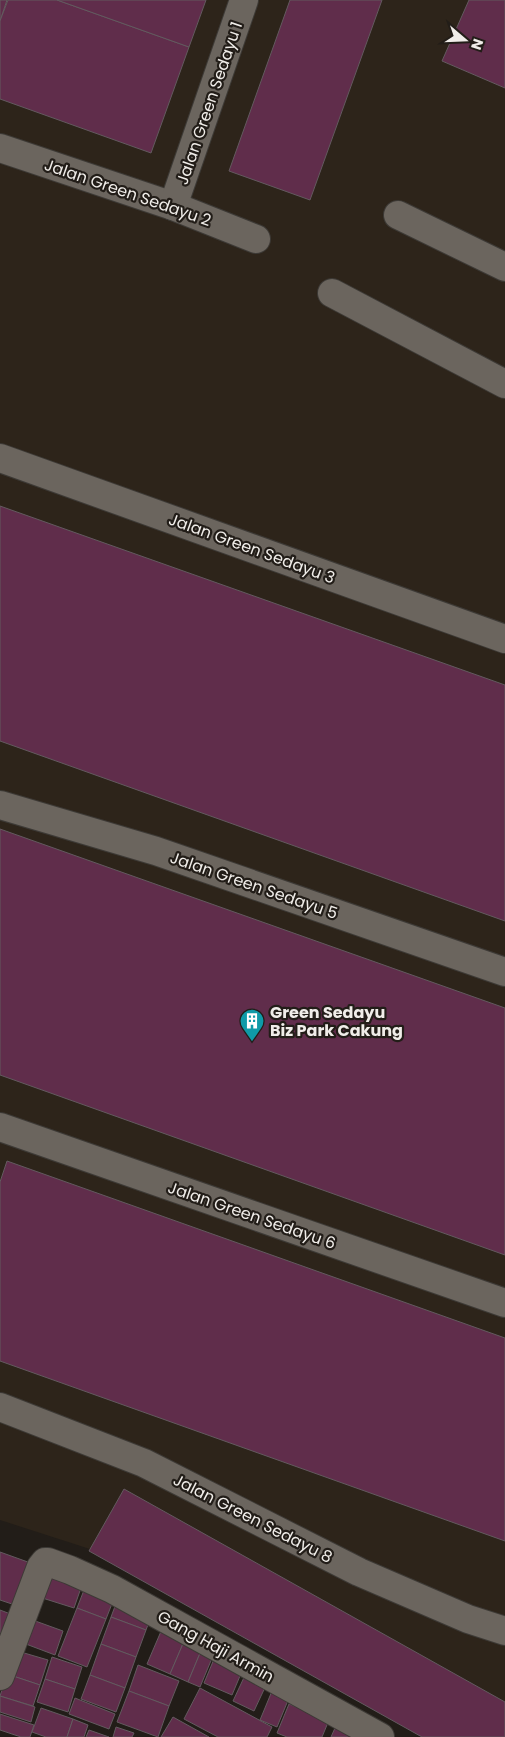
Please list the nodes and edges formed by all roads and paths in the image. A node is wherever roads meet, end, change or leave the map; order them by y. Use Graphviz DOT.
graph roads {
  1 [pos="244,0"];
  2 [pos="0,148"];
  3 [pos="173,206"];
  4 [pos="398,215"];
  5 [pos="256,239"];
  6 [pos="505,267"];
  7 [pos="332,293"];
  8 [pos="505,384"];
  9 [pos="0,458"];
  10 [pos="505,639"];
  11 [pos="0,805"];
  12 [pos="505,972"];
  13 [pos="0,1127"];
  14 [pos="505,1303"];
  15 [pos="0,1407"];
  16 [pos="505,1631"];
  17 [pos="0,1676"];
  18 [pos="380,1737"];
  1 -- 3 [label="street, Jalan Green Sedayu 1"];
  2 -- 3 [label="street, Jalan Green Sedayu 2"];
  3 -- 5 [label="street, Jalan Green Sedayu 2"];
  4 -- 6 [label="street"];
  7 -- 8 [label="street"];
  9 -- 10 [label="street, Jalan Green Sedayu 3"];
  11 -- 12 [label="street, Jalan Green Sedayu 5"];
  13 -- 14 [label="street, Jalan Green Sedayu 6"];
  15 -- 16 [label="street, Jalan Green Sedayu 8"];
  17 -- 18 [label="street, Gang Haji Armin"];
}
